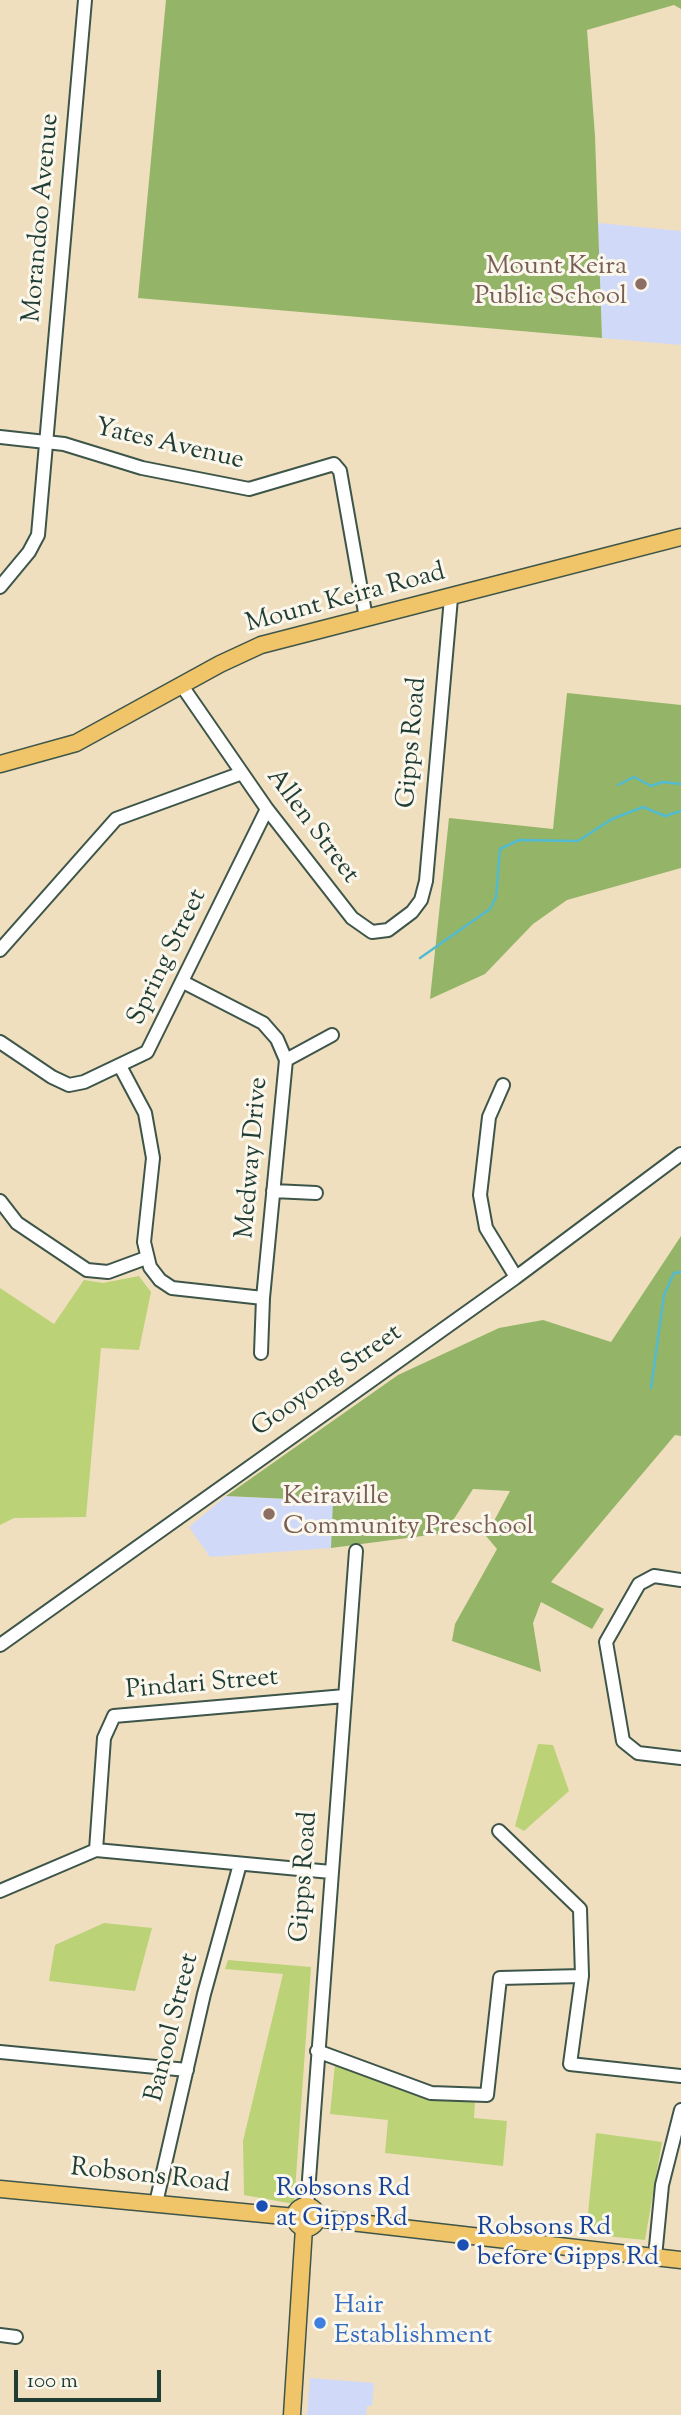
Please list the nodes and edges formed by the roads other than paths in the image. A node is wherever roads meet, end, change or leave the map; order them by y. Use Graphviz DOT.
graph roads {
  1 [pos="85,0"];
  2 [pos="0,437"];
  3 [pos="46,441"];
  4 [pos="681,537"];
  5 [pos="0,587"];
  6 [pos="451,598"];
  7 [pos="366,618"];
  8 [pos="182,686"];
  9 [pos="0,764"];
  10 [pos="242,773"];
  11 [pos="267,809"];
  12 [pos="424,893"];
  13 [pos="0,950"];
  14 [pos="183,982"];
  15 [pos="332,1035"];
  16 [pos="0,1042"];
  17 [pos="286,1060"];
  18 [pos="120,1066"];
  19 [pos="503,1085"];
  20 [pos="681,1154"];
  21 [pos="274,1191"];
  22 [pos="316,1193"];
  23 [pos="0,1201"];
  24 [pos="146,1258"];
  25 [pos="516,1277"];
  26 [pos="263,1298"];
  27 [pos="261,1353"];
  28 [pos="356,1551"];
  29 [pos="681,1580"];
  30 [pos="0,1645"];
  31 [pos="345,1696"];
  32 [pos="681,1758"];
  33 [pos="499,1831"];
  34 [pos="96,1850"];
  35 [pos="240,1864"];
  36 [pos="331,1872"];
  37 [pos="0,1891"];
  38 [pos="582,1976"];
  39 [pos="317,2051"];
  40 [pos="0,2052"];
  41 [pos="187,2070"];
  42 [pos="681,2076"];
  43 [pos="681,2110"];
  44 [pos="0,2189"];
  45 [pos="156,2203"];
  46 [pos="306,2217"];
  47 [pos="655,2257"];
  48 [pos="681,2260"];
  49 [pos="0,2335"];
  50 [pos="16,2337"];
  51 [pos="292,2415"];
  1 -- 3 [label="street, Morandoo Avenue"];
  2 -- 3 [label="street, Yates Avenue"];
  3 -- 5 [label="street, Morandoo Avenue"];
  3 -- 7 [label="street, Yates Avenue"];
  4 -- 6 [label="main road, Mount Keira Road"];
  6 -- 7 [label="main road, Mount Keira Road"];
  6 -- 12 [label="street, Gipps Road"];
  7 -- 8 [label="main road, Mount Keira Road"];
  8 -- 9 [label="main road, Mount Keira Road"];
  8 -- 10 [label="street, Allen Street"];
  10 -- 11 [label="street, Allen Street"];
  10 -- 13 [label="street"];
  11 -- 12 [label="street, Allen Street"];
  11 -- 14 [label="street, Spring Street"];
  14 -- 17 [label="street, Medway Drive"];
  14 -- 18 [label="street, Spring Street"];
  15 -- 17 [label="street"];
  16 -- 18 [label="street, Spring Street"];
  17 -- 21 [label="street, Medway Drive"];
  18 -- 24 [label="street"];
  19 -- 25 [label="street"];
  20 -- 25 [label="street, Gooyong Street"];
  21 -- 22 [label="street"];
  21 -- 26 [label="street, Medway Drive"];
  23 -- 24 [label="street"];
  24 -- 26 [label="street"];
  25 -- 30 [label="street, Gooyong Street"];
  26 -- 27 [label="street, Medway Drive"];
  28 -- 31 [label="street, Gipps Road"];
  29 -- 32 [label="street"];
  31 -- 34 [label="street, Pindari Street"];
  31 -- 36 [label="street, Gipps Road"];
  33 -- 38 [label="street"];
  34 -- 35 [label="street"];
  34 -- 37 [label="street"];
  35 -- 36 [label="street"];
  35 -- 41 [label="street, Banool Street"];
  36 -- 39 [label="street, Gipps Road"];
  38 -- 39 [label="street"];
  38 -- 42 [label="street"];
  39 -- 46 [label="street, Gipps Road"];
  40 -- 41 [label="street"];
  41 -- 45 [label="street, Banool Street"];
  43 -- 47 [label="street"];
  44 -- 45 [label="main road, Robsons Road"];
  45 -- 46 [label="main road, Robsons Road"];
  46 -- 47 [label="main road, Robsons Road"];
  46 -- 51 [label="main road, Gipps Road"];
  47 -- 48 [label="main road, Robsons Road"];
  49 -- 50 [label="street"];
}
